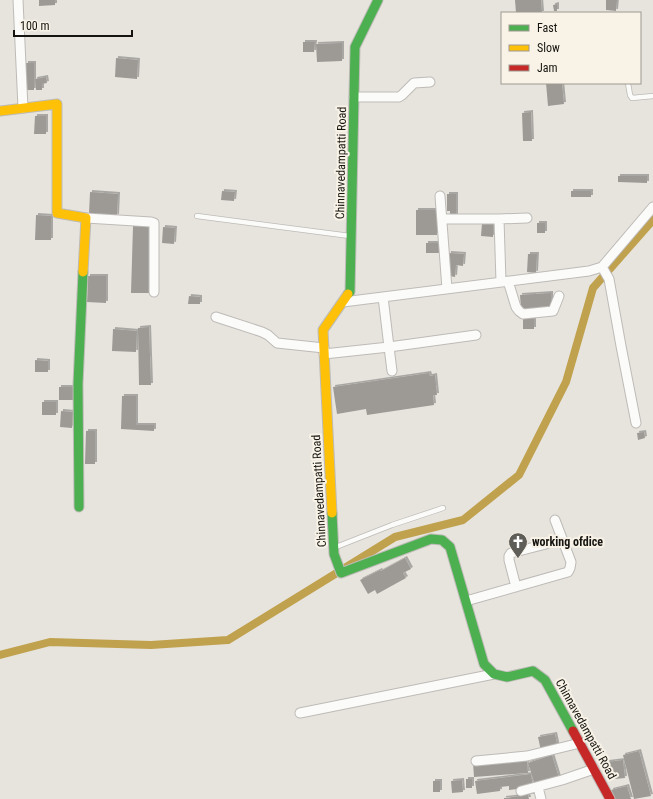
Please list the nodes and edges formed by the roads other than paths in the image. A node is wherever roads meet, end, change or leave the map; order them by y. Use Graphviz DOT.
graph roads {
  1 [pos="18,0"];
  2 [pos="378,0"];
  3 [pos="430,82"];
  4 [pos="628,84"];
  5 [pos="653,96"];
  6 [pos="354,97"];
  7 [pos="23,108"];
  8 [pos="0,111"];
  9 [pos="440,196"];
  10 [pos="653,207"];
  11 [pos="197,216"];
  12 [pos="86,218"];
  13 [pos="442,218"];
  14 [pos="499,218"];
  15 [pos="527,218"];
  16 [pos="351,237"];
  17 [pos="602,267"];
  18 [pos="504,281"];
  19 [pos="447,289"];
  20 [pos="154,292"];
  21 [pos="559,296"];
  22 [pos="383,297"];
  23 [pos="343,302"];
  24 [pos="216,317"];
  25 [pos="476,335"];
  26 [pos="389,347"];
  27 [pos="324,351"];
  28 [pos="392,371"];
  29 [pos="636,423"];
  30 [pos="80,507"];
  31 [pos="443,508"];
  32 [pos="555,520"];
  33 [pos="546,544"];
  34 [pos="334,551"];
  35 [pos="516,587"];
  36 [pos="466,601"];
  37 [pos="494,674"];
  38 [pos="300,714"];
  39 [pos="580,743"];
  40 [pos="476,761"];
  41 [pos="594,769"];
  42 [pos="538,787"];
  43 [pos="521,791"];
  44 [pos="541,799"];
  45 [pos="610,799"];
  1 -- 7 [label="street"];
  2 -- 6 [label="street, Chinnavedampatti Road"];
  3 -- 6 [label="street"];
  4 -- 5 [label="lane"];
  6 -- 16 [label="street, Chinnavedampatti Road"];
  7 -- 8 [label="street"];
  7 -- 12 [label="street"];
  9 -- 13 [label="street"];
  10 -- 17 [label="street"];
  11 -- 16 [label="lane"];
  12 -- 20 [label="street"];
  12 -- 30 [label="street"];
  13 -- 14 [label="street"];
  13 -- 19 [label="street"];
  14 -- 15 [label="street"];
  14 -- 18 [label="street"];
  16 -- 23 [label="street, Chinnavedampatti Road"];
  17 -- 18 [label="street"];
  17 -- 29 [label="street"];
  18 -- 19 [label="street"];
  18 -- 21 [label="street"];
  19 -- 22 [label="street"];
  22 -- 23 [label="street"];
  22 -- 26 [label="street"];
  23 -- 27 [label="street, Chinnavedampatti Road"];
  24 -- 27 [label="street"];
  25 -- 26 [label="street"];
  26 -- 27 [label="street"];
  26 -- 28 [label="street"];
  27 -- 34 [label="street, Chinnavedampatti Road"];
  31 -- 34 [label="lane"];
  32 -- 35 [label="street"];
  33 -- 35 [label="street"];
  34 -- 36 [label="street, Chinnavedampatti Road"];
  35 -- 36 [label="street"];
  36 -- 37 [label="street, Chinnavedampatti Road"];
  37 -- 38 [label="street"];
  37 -- 39 [label="street, Chinnavedampatti Road"];
  39 -- 40 [label="street"];
  39 -- 41 [label="street, Chinnavedampatti Road"];
  41 -- 42 [label="street"];
  41 -- 45 [label="street, Chinnavedampatti Road"];
  42 -- 43 [label="street"];
  42 -- 44 [label="street"];
}
